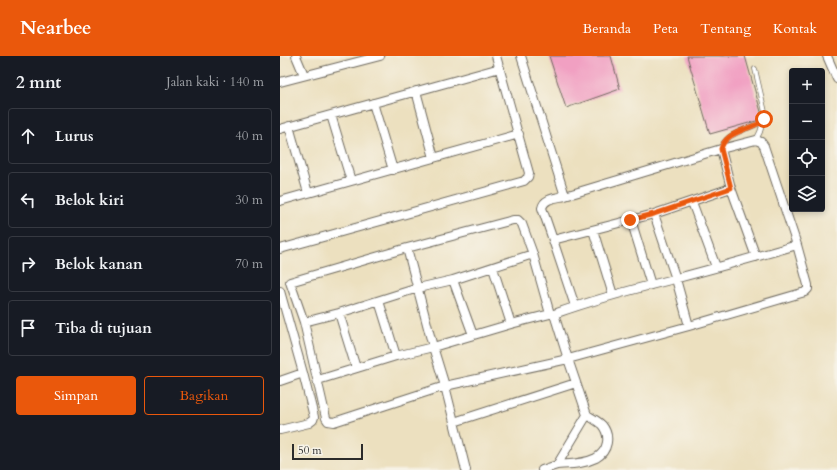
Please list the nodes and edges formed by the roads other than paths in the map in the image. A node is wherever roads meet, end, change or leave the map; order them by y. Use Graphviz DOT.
graph roads {
  1 [pos="296,56"];
  2 [pos="380,56"];
  3 [pos="496,56"];
  4 [pos="521,56"];
  5 [pos="827,56"];
  6 [pos="500,68"];
  7 [pos="755,69"];
  8 [pos="304,75"];
  9 [pos="837,79"];
  10 [pos="280,82"];
  11 [pos="416,91"];
  12 [pos="373,103"];
  13 [pos="331,115"];
  14 [pos="763,122"];
  15 [pos="289,126"];
  16 [pos="280,129"];
  17 [pos="519,134"];
  18 [pos="756,140"];
  19 [pos="721,149"];
  20 [pos="434,158"];
  21 [pos="393,170"];
  22 [pos="351,182"];
  23 [pos="731,188"];
  24 [pos="308,193"];
  25 [pos="565,196"];
  26 [pos="280,201"];
  27 [pos="692,202"];
  28 [pos="654,214"];
  29 [pos="630,220"];
  30 [pos="592,230"];
  31 [pos="553,240"];
  32 [pos="797,245"];
  33 [pos="407,248"];
  34 [pos="280,249"];
  35 [pos="533,254"];
  36 [pos="756,257"];
  37 [pos="493,268"];
  38 [pos="716,268"];
  39 [pos="676,279"];
  40 [pos="453,280"];
  41 [pos="651,285"];
  42 [pos="418,288"];
  43 [pos="280,291"];
  44 [pos="613,296"];
  45 [pos="379,301"];
  46 [pos="574,306"];
  47 [pos="339,313"];
  48 [pos="304,322"];
  49 [pos="511,324"];
  50 [pos="689,326"];
  51 [pos="472,335"];
  52 [pos="433,347"];
  53 [pos="396,356"];
  54 [pos="568,359"];
  55 [pos="356,368"];
  56 [pos="303,373"];
  57 [pos="318,380"];
  58 [pos="280,381"];
  59 [pos="576,384"];
  60 [pos="445,386"];
  61 [pos="587,415"];
  62 [pos="454,422"];
  63 [pos="280,430"];
  64 [pos="557,465"];
  65 [pos="466,470"];
  66 [pos="542,470"];
  1 -- 8 [label="street"];
  2 -- 8 [label="street"];
  3 -- 6 [label="street"];
  4 -- 25 [label="street"];
  5 -- 9 [label="street"];
  6 -- 11 [label="street"];
  6 -- 17 [label="street"];
  7 -- 14 [label="lane"];
  8 -- 10 [label="street"];
  11 -- 12 [label="street"];
  11 -- 20 [label="street"];
  12 -- 13 [label="street"];
  12 -- 21 [label="street"];
  13 -- 15 [label="street"];
  13 -- 22 [label="street"];
  14 -- 18 [label="lane"];
  14 -- 19 [label="lane"];
  15 -- 16 [label="street"];
  15 -- 24 [label="street"];
  17 -- 20 [label="street"];
  17 -- 34 [label="street"];
  18 -- 19 [label="street"];
  18 -- 32 [label="street"];
  19 -- 23 [label="street"];
  19 -- 25 [label="street"];
  20 -- 21 [label="street"];
  21 -- 22 [label="street"];
  22 -- 24 [label="street"];
  23 -- 27 [label="street"];
  23 -- 36 [label="street"];
  24 -- 26 [label="street"];
  25 -- 31 [label="street"];
  27 -- 28 [label="street"];
  27 -- 38 [label="street"];
  28 -- 29 [label="street"];
  28 -- 39 [label="street"];
  29 -- 30 [label="street"];
  29 -- 41 [label="street"];
  30 -- 31 [label="street"];
  30 -- 44 [label="street"];
  31 -- 46 [label="street"];
  32 -- 36 [label="street"];
  32 -- 50 [label="street"];
  33 -- 35 [label="street"];
  33 -- 42 [label="street"];
  33 -- 48 [label="street"];
  35 -- 37 [label="street"];
  35 -- 49 [label="street"];
  36 -- 38 [label="street"];
  37 -- 40 [label="street"];
  37 -- 49 [label="street"];
  38 -- 39 [label="street"];
  39 -- 41 [label="street"];
  39 -- 50 [label="street"];
  40 -- 42 [label="street"];
  40 -- 51 [label="street"];
  41 -- 44 [label="street"];
  42 -- 45 [label="street"];
  42 -- 52 [label="street"];
  43 -- 56 [label="street"];
  44 -- 46 [label="street"];
  45 -- 47 [label="street"];
  45 -- 53 [label="street"];
  46 -- 54 [label="street"];
  47 -- 48 [label="street"];
  47 -- 55 [label="street"];
  48 -- 57 [label="street"];
  49 -- 51 [label="street"];
  50 -- 54 [label="street"];
  51 -- 52 [label="street"];
  52 -- 53 [label="street"];
  52 -- 60 [label="street"];
  53 -- 55 [label="street"];
  54 -- 59 [label="street"];
  54 -- 60 [label="street"];
  55 -- 57 [label="street"];
  56 -- 58 [label="street"];
  56 -- 63 [label="street"];
  57 -- 60 [label="street"];
  59 -- 61 [label="street"];
  59 -- 62 [label="street"];
  60 -- 62 [label="street"];
  61 -- 64 [label="street"];
  61 -- 64 [label="street"];
  62 -- 65 [label="street"];
  64 -- 66 [label="street"];
}
